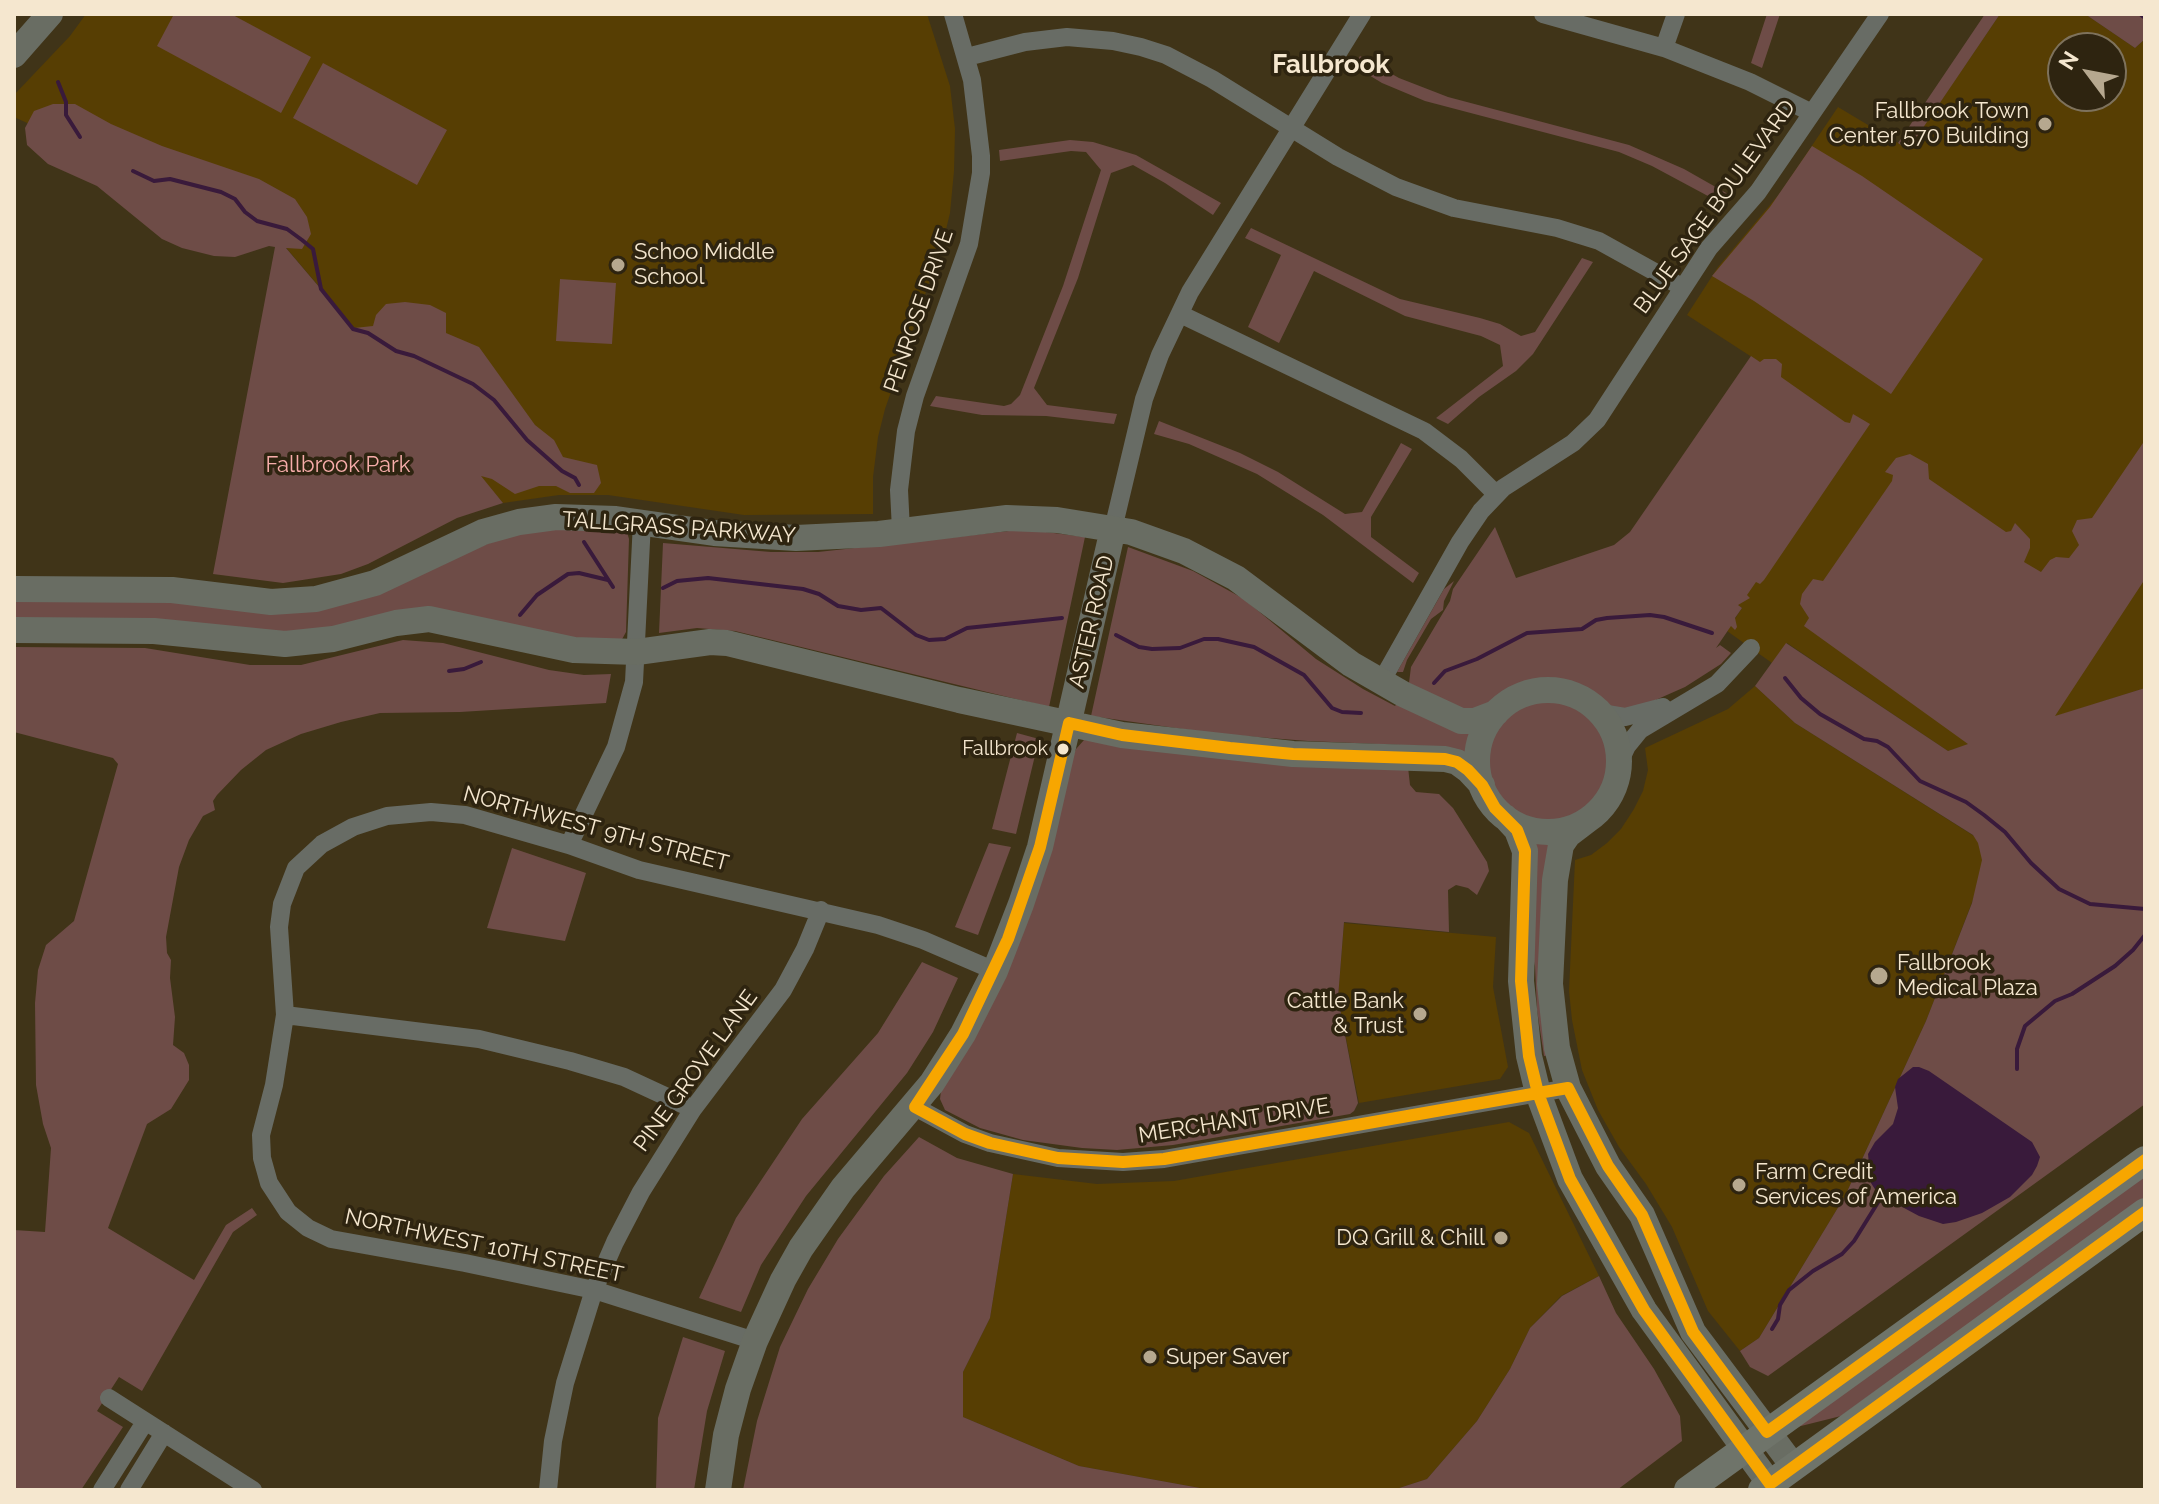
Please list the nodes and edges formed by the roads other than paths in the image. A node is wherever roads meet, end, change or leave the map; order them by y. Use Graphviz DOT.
graph roads {
  1 [pos="50,14"];
  2 [pos="953,14"];
  3 [pos="1362,14"];
  4 [pos="1543,14"];
  5 [pos="1676,14"];
  6 [pos="1880,14"];
  7 [pos="1664,48"];
  8 [pos="14,55"];
  9 [pos="967,57"];
  10 [pos="1812,113"];
  11 [pos="1293,128"];
  12 [pos="1682,287"];
  13 [pos="1180,314"];
  14 [pos="1496,494"];
  15 [pos="642,522"];
  16 [pos="1113,529"];
  17 [pos="901,530"];
  18 [pos="14,589"];
  19 [pos="14,630"];
  20 [pos="1751,648"];
  21 [pos="637,652"];
  22 [pos="1381,682"];
  23 [pos="1703,693"];
  24 [pos="1496,713"];
  25 [pos="1601,713"];
  26 [pos="1069,723"];
  27 [pos="1619,763"];
  28 [pos="1482,785"];
  29 [pos="1505,817"];
  30 [pos="1589,819"];
  31 [pos="569,845"];
  32 [pos="821,910"];
  33 [pos="995,971"];
  34 [pos="285,1015"];
  35 [pos="1568,1088"];
  36 [pos="1538,1093"];
  37 [pos="915,1107"];
  38 [pos="693,1109"];
  39 [pos="2145,1160"];
  40 [pos="269,1183"];
  41 [pos="2145,1212"];
  42 [pos="594,1290"];
  43 [pos="755,1341"];
  44 [pos="109,1398"];
  45 [pos="145,1422"];
  46 [pos="1767,1432"];
  47 [pos="164,1433"];
  48 [pos="1744,1449"];
  49 [pos="1794,1467"];
  50 [pos="1766,1487"];
  51 [pos="102,1490"];
  52 [pos="129,1490"];
  53 [pos="253,1490"];
  54 [pos="548,1490"];
  55 [pos="718,1490"];
  56 [pos="1688,1490"];
  1 -- 8 [label="street"];
  2 -- 9 [label="street, PENROSE DRIVE"];
  3 -- 11 [label="street, ASTER ROAD"];
  4 -- 7 [label="street"];
  5 -- 7 [label="street"];
  6 -- 10 [label="street, BLUE SAGE BOULEVARD"];
  7 -- 10 [label="street"];
  9 -- 11 [label="street"];
  9 -- 17 [label="street, PENROSE DRIVE"];
  10 -- 12 [label="street, BLUE SAGE BOULEVARD"];
  11 -- 12 [label="street"];
  11 -- 13 [label="street, ASTER ROAD"];
  12 -- 14 [label="street, BLUE SAGE BOULEVARD"];
  13 -- 14 [label="street"];
  13 -- 16 [label="street, ASTER ROAD"];
  14 -- 22 [label="street, BLUE SAGE BOULEVARD"];
  15 -- 17 [label="street, TALLGRASS PARKWAY"];
  15 -- 18 [label="street, TALLGRASS PARKWAY"];
  15 -- 21 [label="street"];
  16 -- 17 [label="street, TALLGRASS PARKWAY"];
  16 -- 22 [label="street, TALLGRASS PARKWAY"];
  16 -- 26 [label="street, ASTER ROAD"];
  19 -- 21 [label="street"];
  20 -- 23 [label="street"];
  21 -- 26 [label="street"];
  21 -- 31 [label="street"];
  22 -- 24 [label="street, TALLGRASS PARKWAY"];
  23 -- 25 [label="street"];
  23 -- 27 [label="street"];
  24 -- 25 [label="street"];
  24 -- 28 [label="street"];
  25 -- 27 [label="street"];
  26 -- 28 [label="street"];
  26 -- 33 [label="street, ASTER ROAD"];
  27 -- 30 [label="street"];
  28 -- 29 [label="street"];
  29 -- 30 [label="street"];
  29 -- 36 [label="street"];
  30 -- 35 [label="street"];
  31 -- 32 [label="street, NORTHWEST 9TH STREET"];
  31 -- 34 [label="street, NORTHWEST 9TH STREET"];
  32 -- 33 [label="street, NORTHWEST 9TH STREET"];
  32 -- 38 [label="street, PINE GROVE LANE"];
  33 -- 37 [label="street, ASTER ROAD"];
  34 -- 38 [label="street"];
  34 -- 40 [label="street, NORTHWEST 9TH STREET"];
  35 -- 36 [label="street, MERCHANT DRIVE"];
  35 -- 46 [label="street"];
  36 -- 37 [label="street, MERCHANT DRIVE"];
  36 -- 48 [label="street"];
  37 -- 43 [label="street, ASTER ROAD"];
  38 -- 42 [label="street, PINE GROVE LANE"];
  39 -- 46 [label="main road"];
  40 -- 42 [label="street, NORTHWEST 10TH STREET"];
  41 -- 49 [label="main road"];
  42 -- 43 [label="street, NORTHWEST 10TH STREET"];
  42 -- 54 [label="street, PINE GROVE LANE"];
  43 -- 55 [label="street, ASTER ROAD"];
  44 -- 45 [label="street"];
  45 -- 47 [label="street"];
  45 -- 51 [label="street"];
  46 -- 48 [label="main road"];
  46 -- 49 [label="street"];
  47 -- 52 [label="street"];
  47 -- 53 [label="street"];
  48 -- 50 [label="street"];
  48 -- 56 [label="main road"];
  49 -- 50 [label="main road"];
}
